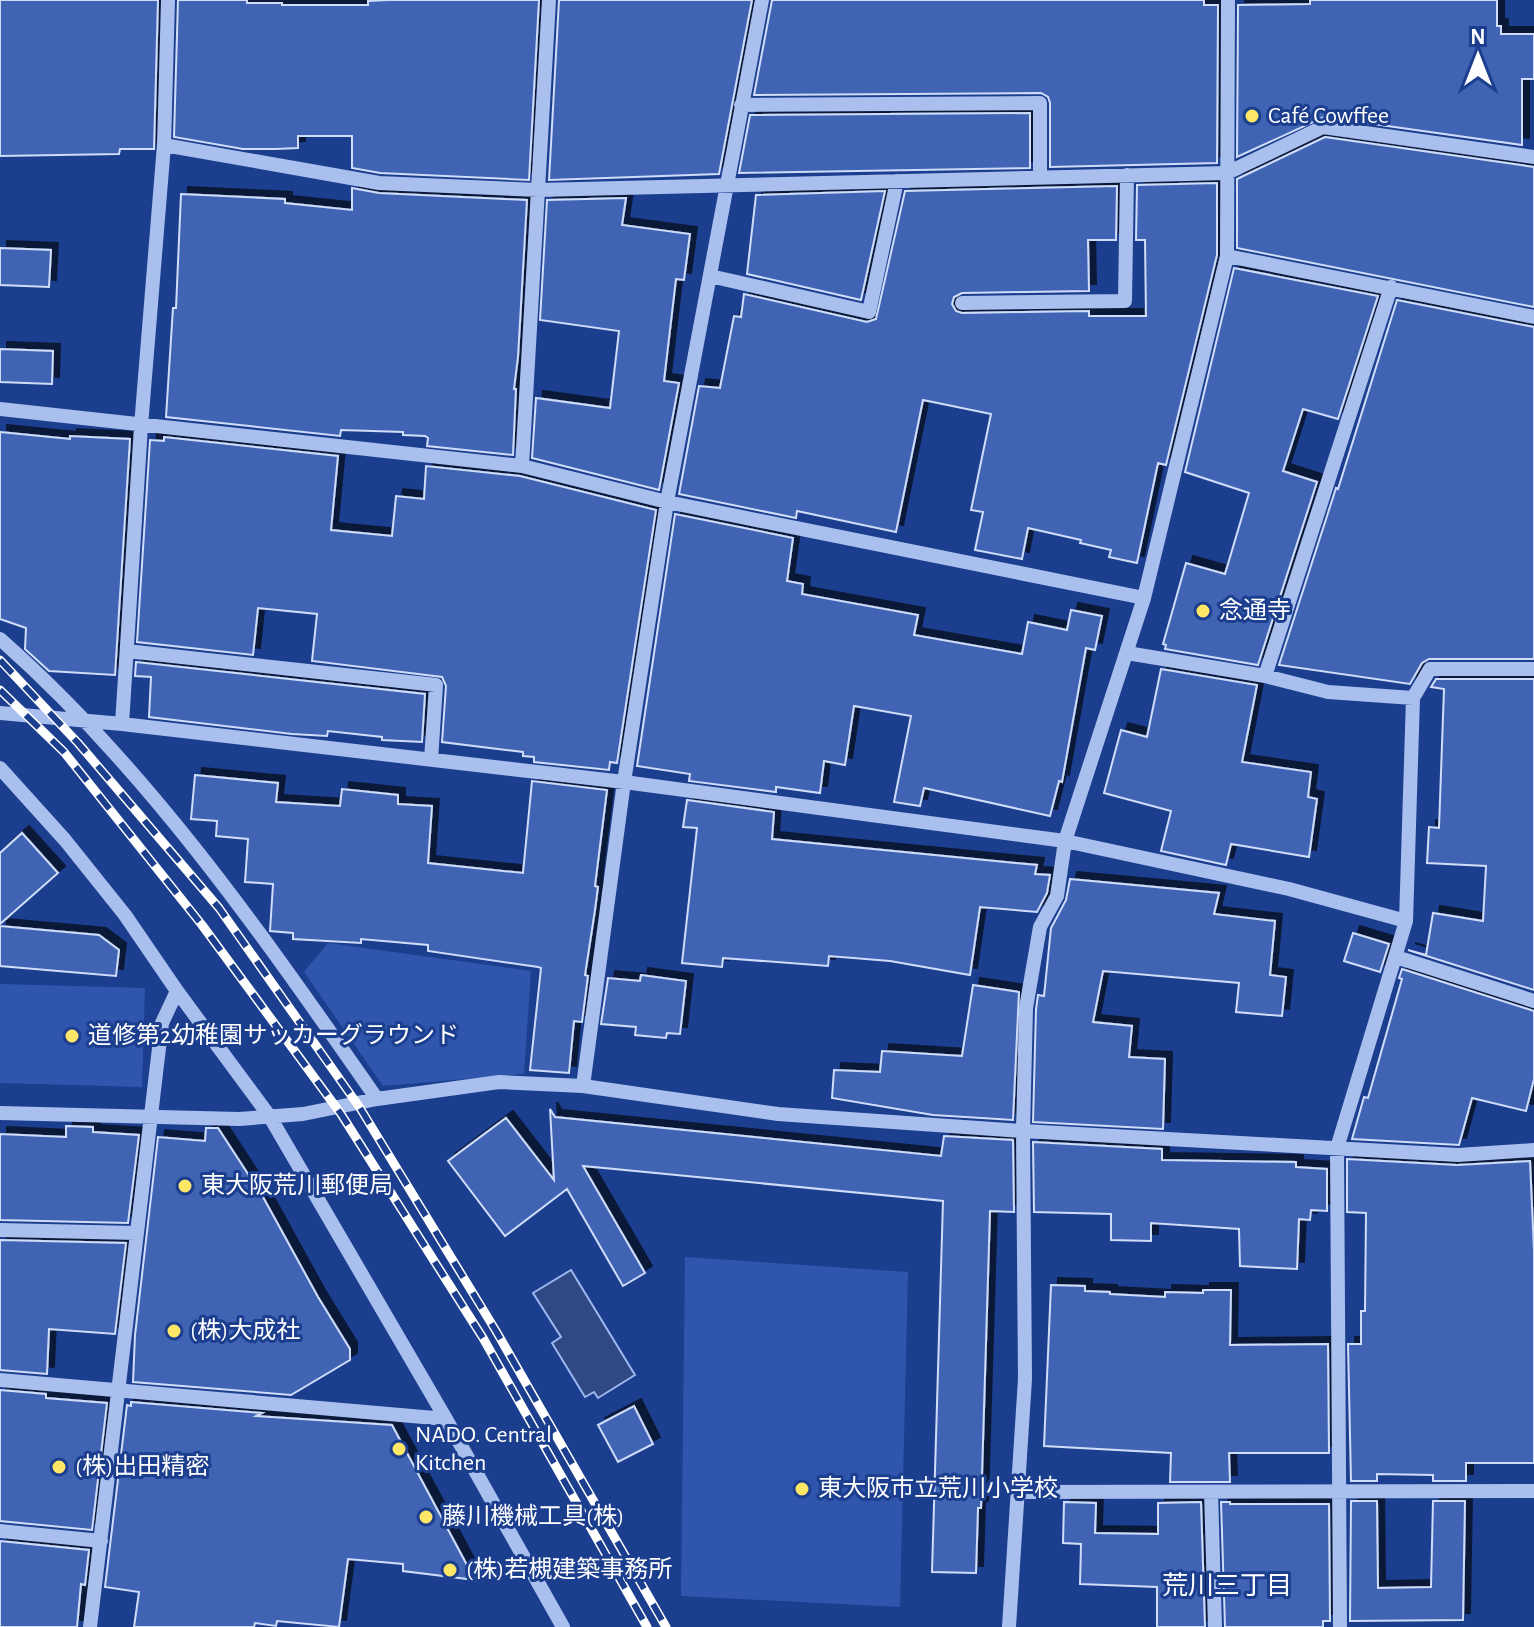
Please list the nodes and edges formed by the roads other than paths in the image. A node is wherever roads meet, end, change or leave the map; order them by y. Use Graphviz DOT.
graph roads {
  1 [pos="168,0"];
  2 [pos="549,0"];
  3 [pos="762,0"];
  4 [pos="1228,0"];
  5 [pos="741,105"];
  6 [pos="164,145"];
  7 [pos="1534,157"];
  8 [pos="1227,173"];
  9 [pos="1127,175"];
  10 [pos="1040,177"];
  11 [pos="897,181"];
  12 [pos="727,185"];
  13 [pos="539,190"];
  14 [pos="1227,256"];
  15 [pos="710,276"];
  16 [pos="1391,287"];
  17 [pos="962,303"];
  18 [pos="1534,317"];
  19 [pos="0,409"];
  20 [pos="141,426"];
  21 [pos="522,466"];
  22 [pos="667,502"];
  23 [pos="1144,598"];
  24 [pos="0,639"];
  25 [pos="127,651"];
  26 [pos="1127,653"];
  27 [pos="1534,669"];
  28 [pos="1265,676"];
  29 [pos="1413,698"];
  30 [pos="0,713"];
  31 [pos="86,721"];
  32 [pos="122,724"];
  33 [pos="431,760"];
  34 [pos="0,768"];
  35 [pos="624,782"];
  36 [pos="1065,841"];
  37 [pos="1406,921"];
  38 [pos="1396,957"];
  39 [pos="177,991"];
  40 [pos="1534,1001"];
  41 [pos="583,1086"];
  42 [pos="377,1099"];
  43 [pos="0,1113"];
  44 [pos="151,1116"];
  45 [pos="270,1117"];
  46 [pos="1023,1131"];
  47 [pos="1337,1148"];
  48 [pos="1534,1150"];
  49 [pos="0,1230"];
  50 [pos="137,1233"];
  51 [pos="0,1380"];
  52 [pos="119,1389"];
  53 [pos="446,1419"];
  54 [pos="1534,1491"];
  55 [pos="1017,1492"];
  56 [pos="1211,1492"];
  57 [pos="1339,1493"];
  58 [pos="0,1531"];
  59 [pos="101,1541"];
  60 [pos="90,1627"];
  61 [pos="563,1627"];
  62 [pos="1009,1627"];
  63 [pos="1215,1627"];
  64 [pos="1340,1627"];
  1 -- 6 [label="street"];
  2 -- 13 [label="street"];
  3 -- 5 [label="street"];
  4 -- 8 [label="street"];
  5 -- 10 [label="street"];
  5 -- 12 [label="street"];
  6 -- 13 [label="street"];
  6 -- 20 [label="street"];
  7 -- 8 [label="street"];
  8 -- 9 [label="street"];
  8 -- 14 [label="street"];
  9 -- 10 [label="street"];
  9 -- 17 [label="street"];
  10 -- 11 [label="street"];
  11 -- 12 [label="street"];
  11 -- 15 [label="street"];
  12 -- 13 [label="street"];
  12 -- 15 [label="street"];
  13 -- 21 [label="street"];
  14 -- 16 [label="street"];
  14 -- 23 [label="street"];
  15 -- 22 [label="street"];
  16 -- 18 [label="street"];
  16 -- 28 [label="street"];
  19 -- 20 [label="street"];
  20 -- 21 [label="street"];
  20 -- 25 [label="street"];
  21 -- 22 [label="street"];
  22 -- 23 [label="street"];
  22 -- 35 [label="street"];
  23 -- 26 [label="street"];
  24 -- 31 [label="street"];
  25 -- 32 [label="street"];
  25 -- 33 [label="street"];
  26 -- 28 [label="street"];
  26 -- 36 [label="street"];
  27 -- 29 [label="street"];
  28 -- 29 [label="street"];
  29 -- 37 [label="street"];
  30 -- 31 [label="street"];
  31 -- 32 [label="street"];
  31 -- 42 [label="street"];
  32 -- 33 [label="street"];
  33 -- 35 [label="street"];
  34 -- 39 [label="street"];
  35 -- 36 [label="street"];
  35 -- 41 [label="street"];
  36 -- 37 [label="street"];
  36 -- 46 [label="street"];
  37 -- 38 [label="street"];
  38 -- 40 [label="street"];
  38 -- 47 [label="street"];
  39 -- 44 [label="street"];
  39 -- 45 [label="street"];
  41 -- 42 [label="street"];
  41 -- 46 [label="street"];
  42 -- 45 [label="street"];
  43 -- 44 [label="street"];
  44 -- 45 [label="street"];
  44 -- 50 [label="street"];
  45 -- 53 [label="street"];
  46 -- 47 [label="street"];
  46 -- 55 [label="street"];
  47 -- 48 [label="street"];
  47 -- 57 [label="street"];
  49 -- 50 [label="street"];
  50 -- 52 [label="street"];
  51 -- 52 [label="street"];
  52 -- 53 [label="street"];
  52 -- 59 [label="street"];
  53 -- 61 [label="street"];
  54 -- 57 [label="street"];
  55 -- 56 [label="street"];
  55 -- 62 [label="street"];
  56 -- 57 [label="street"];
  56 -- 63 [label="street"];
  57 -- 64 [label="street"];
  58 -- 59 [label="street"];
  59 -- 60 [label="street"];
}
